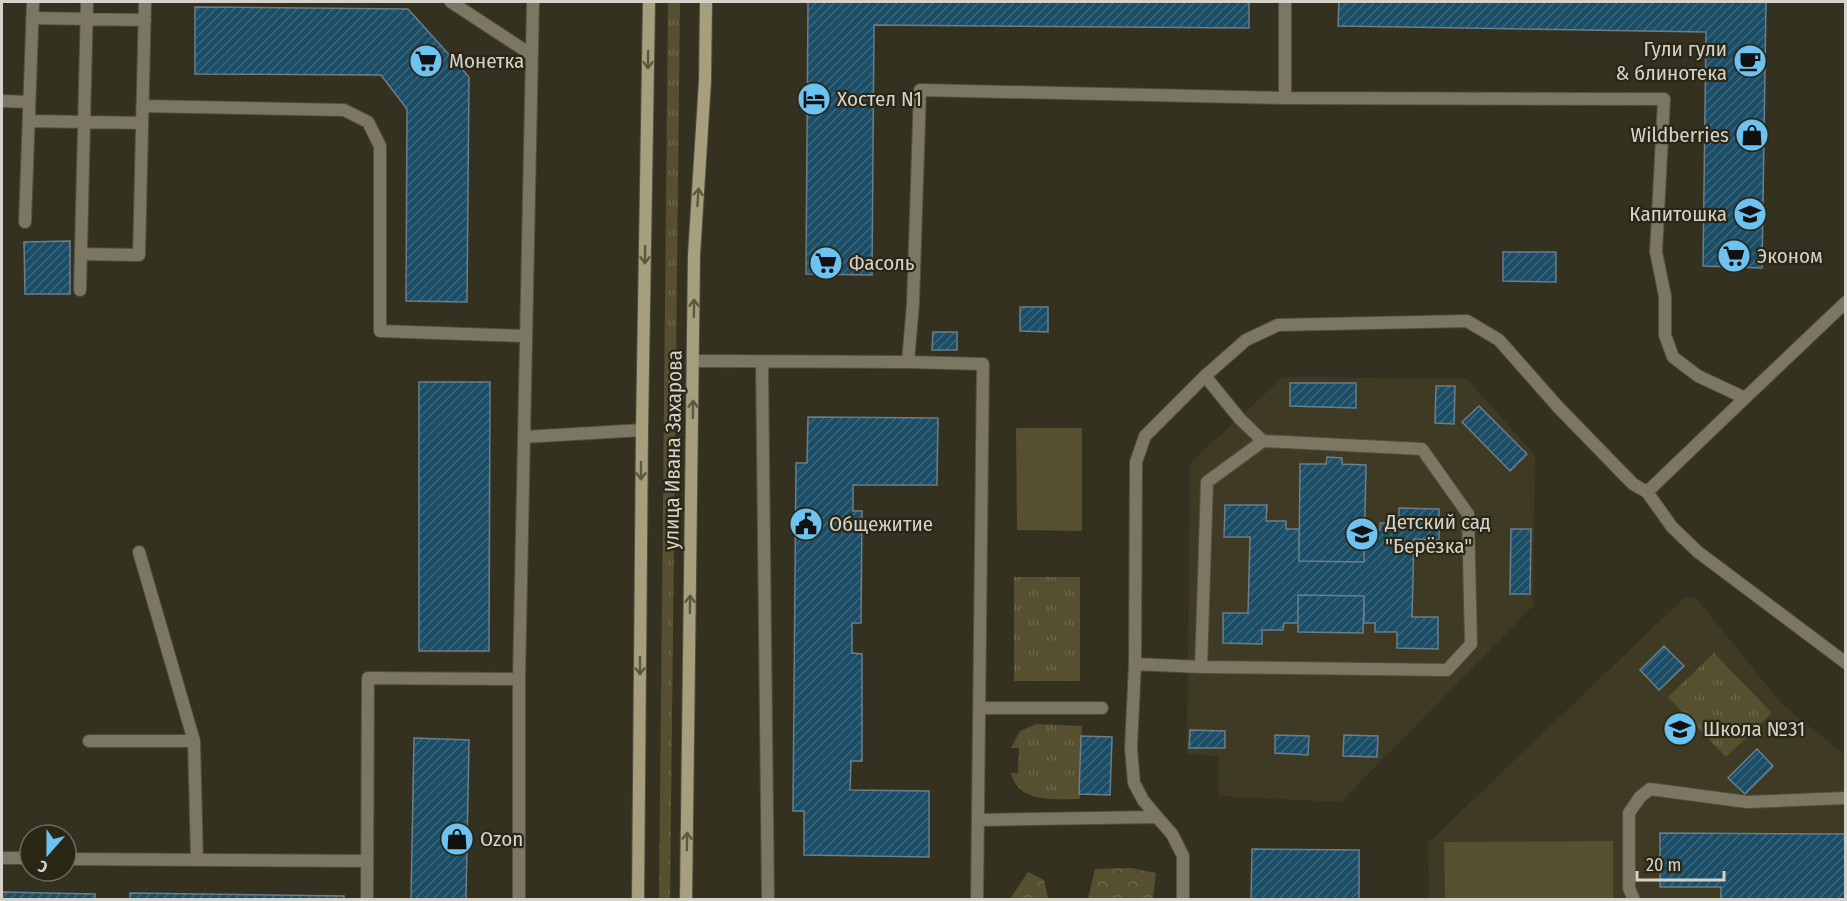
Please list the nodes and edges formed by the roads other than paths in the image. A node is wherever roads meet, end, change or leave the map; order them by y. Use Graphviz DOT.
graph roads {
  1 [pos="33,2"];
  2 [pos="87,2"];
  3 [pos="145,2"];
  4 [pos="452,2"];
  5 [pos="533,2"];
  6 [pos="649,2"];
  7 [pos="706,2"];
  8 [pos="1285,2"];
  9 [pos="33,18"];
  10 [pos="87,18"];
  11 [pos="144,20"];
  12 [pos="532,55"];
  13 [pos="1285,98"];
  14 [pos="2,101"];
  15 [pos="30,102"];
  16 [pos="142,106"];
  17 [pos="29,121"];
  18 [pos="84,122"];
  19 [pos="142,123"];
  20 [pos="25,222"];
  21 [pos="81,254"];
  22 [pos="80,290"];
  23 [pos="1845,302"];
  24 [pos="526,336"];
  25 [pos="693,361"];
  26 [pos="762,362"];
  27 [pos="908,362"];
  28 [pos="1205,376"];
  29 [pos="1745,398"];
  30 [pos="642,430"];
  31 [pos="524,437"];
  32 [pos="1263,441"];
  33 [pos="1647,492"];
  34 [pos="139,552"];
  35 [pos="1845,663"];
  36 [pos="1135,664"];
  37 [pos="1201,667"];
  38 [pos="519,679"];
  39 [pos="979,708"];
  40 [pos="1102,708"];
  41 [pos="89,741"];
  42 [pos="194,741"];
  43 [pos="1845,798"];
  44 [pos="1157,817"];
  45 [pos="978,820"];
  46 [pos="2,858"];
  47 [pos="18,858"];
  48 [pos="78,859"];
  49 [pos="197,860"];
  50 [pos="367,861"];
  51 [pos="367,900"];
  52 [pos="519,900"];
  53 [pos="638,900"];
  54 [pos="686,900"];
  55 [pos="768,900"];
  56 [pos="978,900"];
  57 [pos="1183,900"];
  58 [pos="1634,900"];
  1 -- 9 [label="lane"];
  2 -- 10 [label="lane"];
  3 -- 11 [label="lane"];
  4 -- 12 [label="lane"];
  5 -- 12 [label="lane"];
  6 -- 30 [label="main road, улица Ивана Захарова, one-way"];
  25 -- 7 [label="main road, улица Ивана Захарова, one-way"];
  8 -- 13 [label="lane"];
  9 -- 10 [label="lane"];
  9 -- 15 [label="lane"];
  10 -- 11 [label="lane"];
  10 -- 18 [label="lane"];
  11 -- 16 [label="lane"];
  12 -- 24 [label="lane"];
  13 -- 27 [label="lane"];
  13 -- 29 [label="lane"];
  14 -- 15 [label="lane"];
  15 -- 17 [label="lane"];
  16 -- 19 [label="lane"];
  16 -- 24 [label="lane"];
  17 -- 18 [label="lane"];
  17 -- 20 [label="lane"];
  18 -- 19 [label="lane"];
  18 -- 21 [label="lane"];
  19 -- 21 [label="lane"];
  21 -- 22 [label="lane"];
  23 -- 29 [label="lane"];
  24 -- 31 [label="lane"];
  25 -- 26 [label="lane"];
  54 -- 25 [label="main road, улица Ивана Захарова, one-way"];
  26 -- 27 [label="lane"];
  26 -- 55 [label="lane"];
  27 -- 39 [label="lane"];
  28 -- 32 [label="lane"];
  28 -- 33 [label="lane"];
  28 -- 36 [label="lane"];
  29 -- 33 [label="lane"];
  30 -- 31 [label="lane"];
  30 -- 53 [label="main road, улица Ивана Захарова, one-way"];
  31 -- 38 [label="lane"];
  32 -- 37 [label="lane"];
  32 -- 37 [label="lane"];
  33 -- 35 [label="lane"];
  34 -- 42 [label="lane"];
  36 -- 37 [label="lane"];
  36 -- 44 [label="lane"];
  38 -- 50 [label="lane"];
  38 -- 52 [label="lane"];
  39 -- 40 [label="lane"];
  39 -- 45 [label="lane"];
  41 -- 42 [label="lane"];
  42 -- 49 [label="lane"];
  43 -- 58 [label="lane"];
  44 -- 45 [label="lane"];
  44 -- 57 [label="lane"];
  45 -- 56 [label="lane"];
  46 -- 47 [label="lane"];
  48 -- 49 [label="lane"];
  49 -- 50 [label="lane"];
  50 -- 51 [label="lane"];
}
